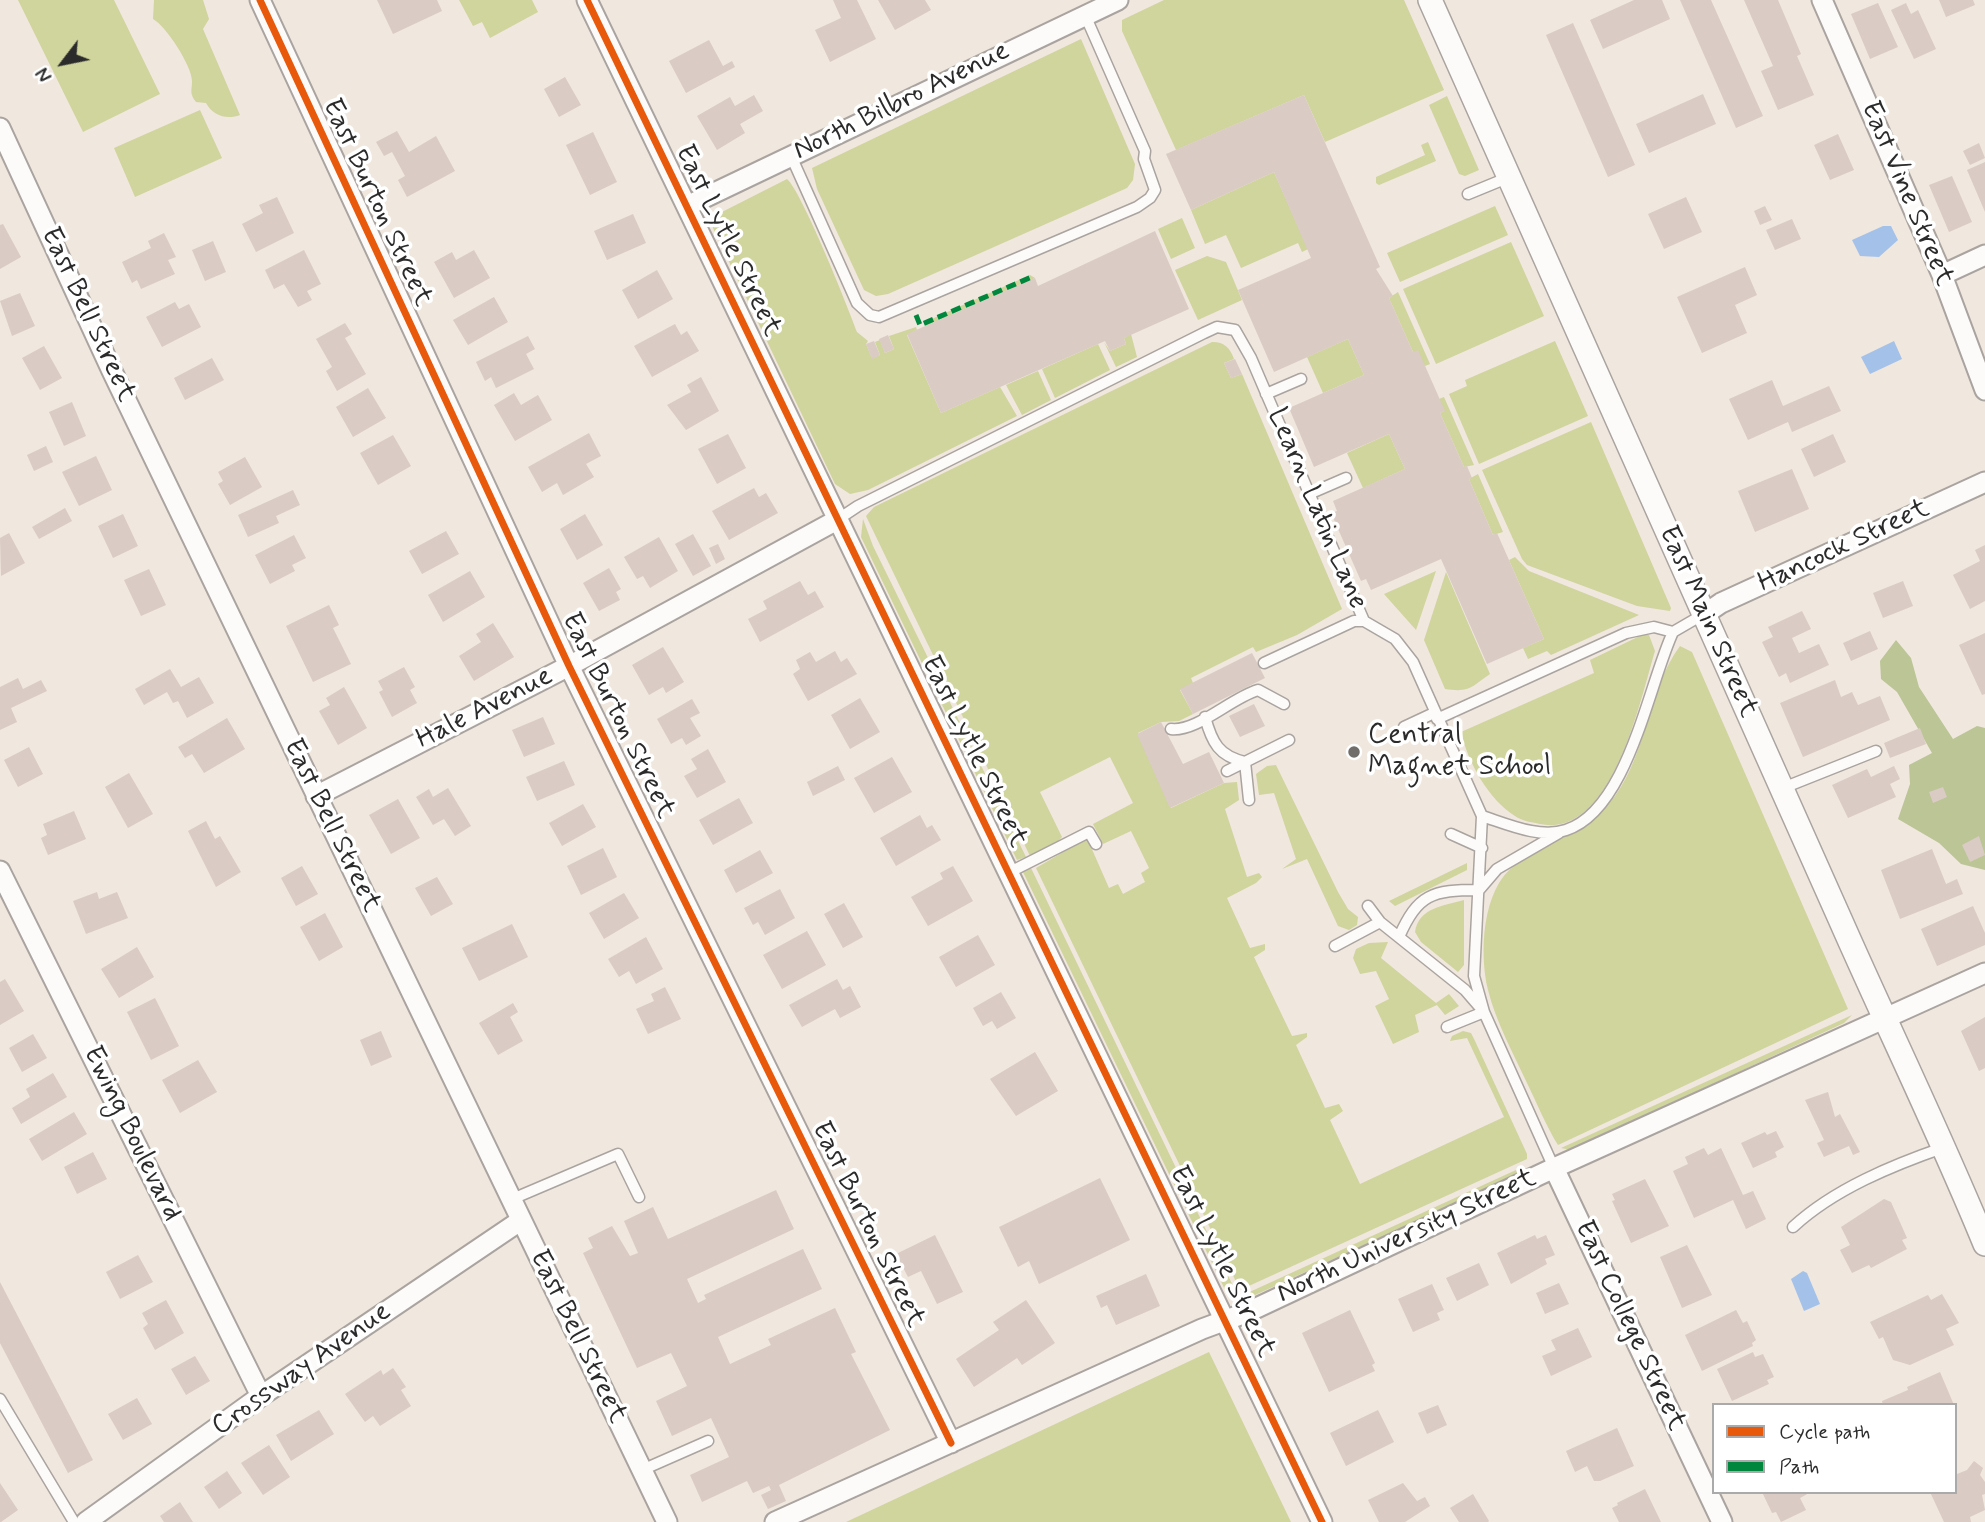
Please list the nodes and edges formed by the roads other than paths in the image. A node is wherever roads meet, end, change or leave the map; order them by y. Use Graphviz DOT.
graph roads {
  1 [pos="260,0"];
  2 [pos="587,0"];
  3 [pos="1118,0"];
  4 [pos="1430,0"];
  5 [pos="1822,0"];
  6 [pos="1085,15"];
  7 [pos="0,128"];
  8 [pos="791,156"];
  9 [pos="1507,177"];
  10 [pos="1468,194"];
  11 [pos="687,206"];
  12 [pos="1985,256"];
  13 [pos="1942,275"];
  14 [pos="1301,379"];
  15 [pos="1985,390"];
  16 [pos="1266,394"];
  17 [pos="1346,478"];
  18 [pos="1985,482"];
  19 [pos="1309,494"];
  20 [pos="838,520"];
  21 [pos="1705,614"];
  22 [pos="1363,621"];
  23 [pos="1673,632"];
  24 [pos="1264,663"];
  25 [pos="569,666"];
  26 [pos="1284,704"];
  27 [pos="1436,716"];
  28 [pos="1205,717"];
  29 [pos="1404,727"];
  30 [pos="1171,729"];
  31 [pos="1289,740"];
  32 [pos="1876,751"];
  33 [pos="1245,762"];
  34 [pos="1227,771"];
  35 [pos="1782,788"];
  36 [pos="316,796"];
  37 [pos="1249,800"];
  38 [pos="1482,816"];
  39 [pos="1566,830"];
  40 [pos="1451,834"];
  41 [pos="1096,844"];
  42 [pos="1482,848"];
  43 [pos="0,871"];
  44 [pos="1008,873"];
  45 [pos="1479,890"];
  46 [pos="1368,905"];
  47 [pos="1380,922"];
  48 [pos="1399,937"];
  49 [pos="1335,946"];
  50 [pos="1985,973"];
  51 [pos="1484,1012"];
  52 [pos="1884,1018"];
  53 [pos="1447,1027"];
  54 [pos="1945,1147"];
  55 [pos="1554,1168"];
  56 [pos="639,1197"];
  57 [pos="510,1200"];
  58 [pos="520,1221"];
  59 [pos="1793,1227"];
  60 [pos="1985,1244"];
  61 [pos="1226,1321"];
  62 [pos="261,1396"];
  63 [pos="0,1399"];
  64 [pos="708,1441"];
  65 [pos="951,1443"];
  66 [pos="642,1470"];
  67 [pos="74,1522"];
  68 [pos="86,1522"];
  69 [pos="667,1522"];
  70 [pos="775,1522"];
  71 [pos="1322,1522"];
  72 [pos="1722,1522"];
  1 -- 25 [label="street, East Burton Street"];
  2 -- 11 [label="street, East Lytle Street"];
  3 -- 6 [label="street, North Bilbro Avenue"];
  4 -- 9 [label="street, East Main Street"];
  5 -- 13 [label="street, East Vine Street"];
  6 -- 8 [label="street, North Bilbro Avenue"];
  6 -- 8 [label="lane"];
  7 -- 36 [label="street, East Bell Street"];
  8 -- 11 [label="street, North Bilbro Avenue"];
  9 -- 10 [label="lane"];
  9 -- 21 [label="street, East Main Street"];
  11 -- 20 [label="street, East Lytle Street"];
  12 -- 13 [label="street"];
  13 -- 15 [label="street, East Vine Street"];
  14 -- 16 [label="lane"];
  16 -- 19 [label="lane, Learn Latin Lane"];
  16 -- 20 [label="lane, Learn Latin Lane"];
  17 -- 19 [label="lane"];
  18 -- 21 [label="street, Hancock Street"];
  19 -- 22 [label="lane, Learn Latin Lane"];
  20 -- 25 [label="street, Hale Avenue"];
  20 -- 44 [label="street, East Lytle Street"];
  21 -- 23 [label="lane"];
  21 -- 35 [label="street, East Main Street"];
  22 -- 24 [label="lane"];
  22 -- 27 [label="lane, Learn Latin Lane"];
  23 -- 27 [label="lane"];
  23 -- 39 [label="lane"];
  25 -- 36 [label="street, Hale Avenue"];
  25 -- 65 [label="street, East Burton Street"];
  26 -- 28 [label="lane"];
  27 -- 29 [label="lane"];
  27 -- 38 [label="lane, Learn Latin Lane"];
  28 -- 30 [label="lane"];
  28 -- 33 [label="lane"];
  31 -- 33 [label="lane"];
  32 -- 35 [label="lane"];
  33 -- 34 [label="lane"];
  33 -- 37 [label="lane"];
  35 -- 52 [label="street, East Main Street"];
  36 -- 57 [label="street, East Bell Street"];
  38 -- 39 [label="lane"];
  38 -- 42 [label="lane, Learn Latin Lane"];
  39 -- 45 [label="lane"];
  40 -- 42 [label="lane"];
  41 -- 44 [label="lane"];
  42 -- 45 [label="lane, Learn Latin Lane"];
  43 -- 62 [label="street, Ewing Boulevard"];
  44 -- 61 [label="street, East Lytle Street"];
  45 -- 48 [label="lane"];
  45 -- 51 [label="lane, Learn Latin Lane"];
  46 -- 47 [label="lane"];
  47 -- 48 [label="lane"];
  47 -- 49 [label="lane"];
  48 -- 51 [label="lane"];
  50 -- 52 [label="street, North University Street"];
  51 -- 53 [label="lane"];
  51 -- 55 [label="lane, Learn Latin Lane"];
  52 -- 54 [label="street, East Main Street"];
  52 -- 55 [label="street, North University Street"];
  54 -- 59 [label="lane"];
  54 -- 60 [label="street, East Main Street"];
  55 -- 61 [label="street, North University Street"];
  55 -- 72 [label="street, East College Street"];
  56 -- 57 [label="lane"];
  57 -- 58 [label="street, East Bell Street"];
  58 -- 62 [label="street, Crossway Avenue"];
  58 -- 66 [label="street, East Bell Street"];
  61 -- 65 [label="street, North University Street"];
  61 -- 71 [label="street, East Lytle Street"];
  62 -- 68 [label="street, Crossway Avenue"];
  63 -- 67 [label="lane"];
  64 -- 66 [label="lane"];
  65 -- 70 [label="street, North University Street"];
  66 -- 69 [label="street, East Bell Street"];
}
